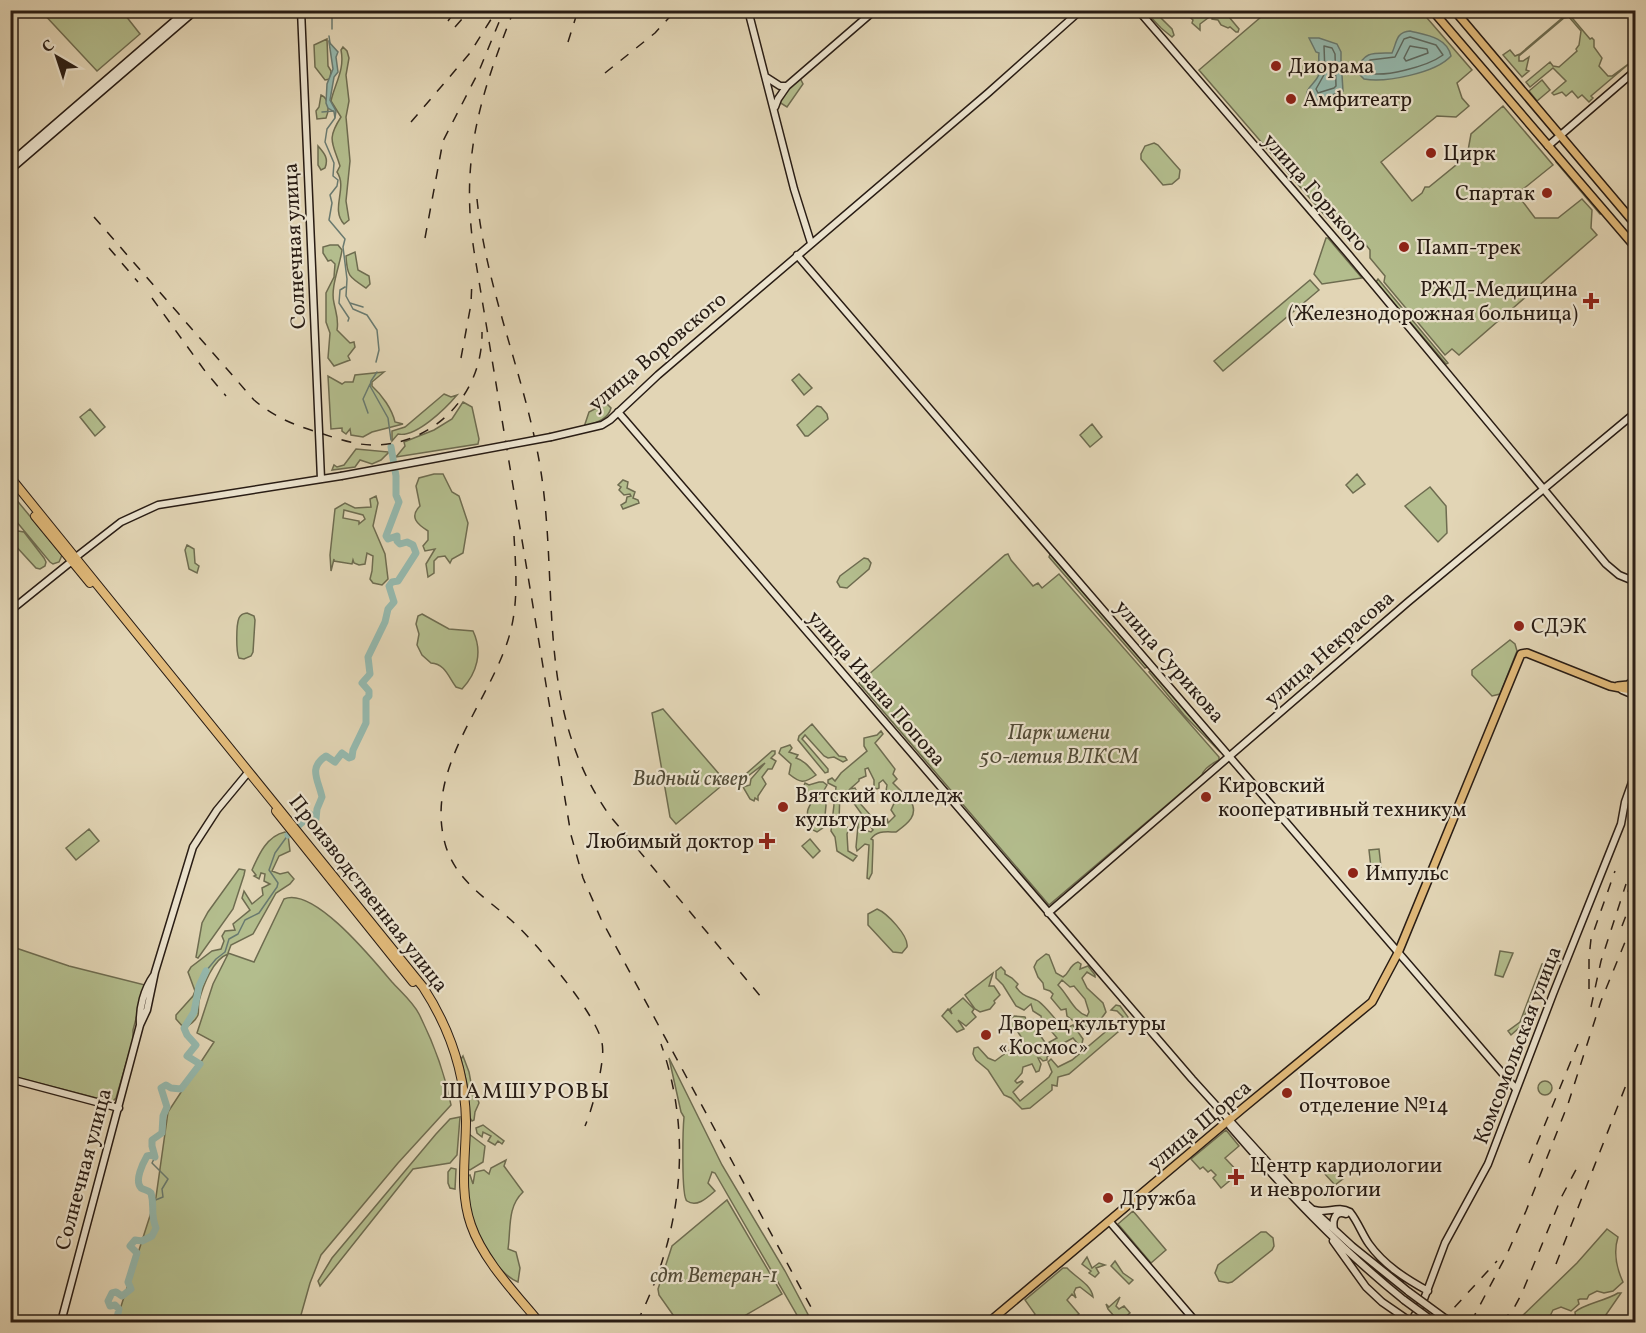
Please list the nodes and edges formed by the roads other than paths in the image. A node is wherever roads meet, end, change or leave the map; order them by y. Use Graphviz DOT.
graph roads {
  1 [pos="187,10"];
  2 [pos="196,10"];
  3 [pos="301,10"];
  4 [pos="748,10"];
  5 [pos="875,10"];
  6 [pos="1081,10"];
  7 [pos="1138,10"];
  8 [pos="1432,10"];
  9 [pos="1454,10"];
  10 [pos="1635,70"];
  11 [pos="766,77"];
  12 [pos="787,86"];
  13 [pos="774,110"];
  14 [pos="1560,136"];
  15 [pos="1548,146"];
  16 [pos="10,163"];
  17 [pos="10,170"];
  18 [pos="1635,225"];
  19 [pos="812,243"];
  20 [pos="1635,248"];
  21 [pos="797,255"];
  22 [pos="618,412"];
  23 [pos="1635,412"];
  24 [pos="10,477"];
  25 [pos="321,479"];
  26 [pos="10,485"];
  27 [pos="1543,488"];
  28 [pos="74,559"];
  29 [pos="1635,582"];
  30 [pos="10,611"];
  31 [pos="1635,679"];
  32 [pos="1610,686"];
  33 [pos="1621,690"];
  34 [pos="1635,691"];
  35 [pos="1635,696"];
  36 [pos="1229,756"];
  37 [pos="1635,771"];
  38 [pos="248,773"];
  39 [pos="1048,913"];
  40 [pos="1398,953"];
  41 [pos="10,1079"];
  42 [pos="1516,1089"];
  43 [pos="119,1108"];
  44 [pos="1229,1120"];
  45 [pos="1311,1208"];
  46 [pos="1110,1222"];
  47 [pos="1358,1224"];
  48 [pos="1331,1232"];
  49 [pos="1375,1277"];
  50 [pos="1369,1290"];
  51 [pos="1428,1291"];
  52 [pos="531,1318"];
  53 [pos="1411,1322"];
  54 [pos="61,1323"];
  55 [pos="539,1323"];
  56 [pos="990,1323"];
  57 [pos="1196,1323"];
  58 [pos="1434,1323"];
  59 [pos="1450,1323"];
  1 -- 16 [label="main road"];
  2 -- 17 [label="main road"];
  3 -- 25 [label="main road, Солнечная улица"];
  4 -- 11 [label="main road"];
  5 -- 12 [label="main road"];
  6 -- 19 [label="main road, улица Воровского"];
  7 -- 27 [label="main road, улица Горького"];
  8 -- 15 [label="main road"];
  9 -- 14 [label="main road"];
  10 -- 14 [label="main road"];
  11 -- 12 [label="main road"];
  11 -- 13 [label="main road"];
  12 -- 13 [label="main road"];
  13 -- 19 [label="main road"];
  14 -- 15 [label="main road"];
  14 -- 18 [label="main road"];
  15 -- 20 [label="main road"];
  19 -- 21 [label="main road, улица Воровского"];
  21 -- 22 [label="main road, улица Воровского"];
  21 -- 36 [label="main road, улица Сурикова"];
  22 -- 25 [label="main road, улица Воровского, bridge"];
  22 -- 39 [label="main road, улица Ивана Попова"];
  23 -- 27 [label="main road, улица Некрасова"];
  24 -- 28 [label="highway"];
  25 -- 28 [label="main road, улица Воровского"];
  26 -- 28 [label="highway"];
  27 -- 29 [label="main road, улица Горького"];
  27 -- 36 [label="main road, улица Некрасова"];
  28 -- 30 [label="main road, улица Воровского"];
  28 -- 38 [label="highway, Производственная улица"];
  31 -- 32 [label="main road"];
  32 -- 33 [label="main road"];
  32 -- 40 [label="main road"];
  33 -- 34 [label="main road"];
  33 -- 35 [label="main road"];
  36 -- 39 [label="main road, улица Некрасова"];
  36 -- 40 [label="main road, улица Сурикова"];
  37 -- 42 [label="main road, Комсомольская улица"];
  38 -- 43 [label="main road, Солнечная улица"];
  38 -- 52 [label="highway, Производственная улица"];
  39 -- 44 [label="main road, улица Ивана Попова"];
  40 -- 42 [label="main road, улица Сурикова"];
  40 -- 44 [label="main road, улица Щорса"];
  41 -- 43 [label="main road"];
  42 -- 51 [label="main road, Комсомольская улица"];
  43 -- 54 [label="main road, Солнечная улица"];
  44 -- 45 [label="main road, улица Ивана Попова"];
  44 -- 46 [label="main road, улица Щорса"];
  44 -- 48 [label="main road, улица Ивана Попова"];
  45 -- 47 [label="main road"];
  45 -- 48 [label="main road, улица Ивана Попова"];
  46 -- 56 [label="main road, улица Щорса"];
  46 -- 57 [label="main road"];
  47 -- 48 [label="main road"];
  47 -- 51 [label="main road"];
  48 -- 49 [label="main road, улица Ивана Попова"];
  48 -- 50 [label="main road"];
  48 -- 59 [label="main road, улица Ивана Попова, bridge"];
  49 -- 50 [label="main road"];
  49 -- 58 [label="main road, улица Ивана Попова, bridge"];
  50 -- 53 [label="main road"];
  51 -- 53 [label="main road, Комсомольская улица"];
  52 -- 55 [label="highway, Производственная улица"];
}
